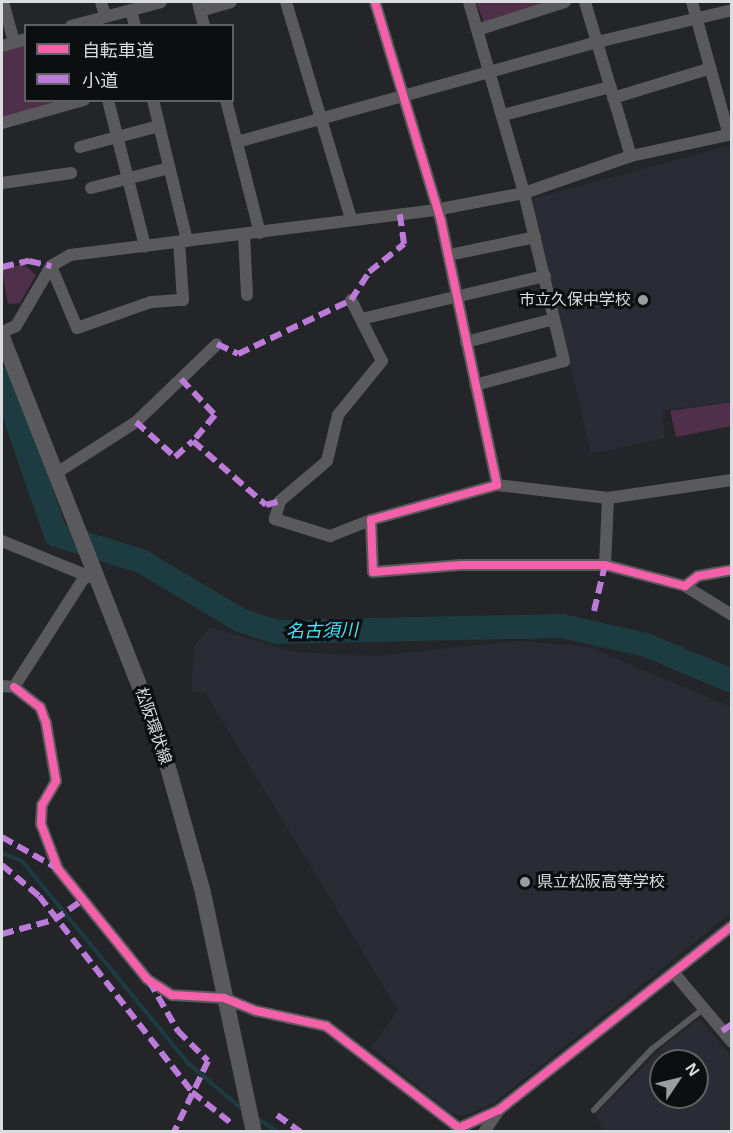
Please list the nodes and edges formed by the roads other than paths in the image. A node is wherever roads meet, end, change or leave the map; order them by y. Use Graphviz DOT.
graph roads {
  1 [pos="3,2"];
  2 [pos="101,2"];
  3 [pos="161,2"];
  4 [pos="231,2"];
  5 [pos="286,2"];
  6 [pos="375,2"];
  7 [pos="469,2"];
  8 [pos="565,2"];
  9 [pos="585,2"];
  10 [pos="692,2"];
  11 [pos="199,6"];
  12 [pos="131,10"];
  13 [pos="732,10"];
  14 [pos="105,15"];
  15 [pos="696,19"];
  16 [pos="77,24"];
  17 [pos="134,24"];
  18 [pos="204,24"];
  19 [pos="480,29"];
  20 [pos="14,42"];
  21 [pos="597,42"];
  22 [pos="711,68"];
  23 [pos="492,72"];
  24 [pos="612,92"];
  25 [pos="402,99"];
  26 [pos="77,102"];
  27 [pos="108,102"];
  28 [pos="153,102"];
  29 [pos="227,102"];
  30 [pos="502,115"];
  31 [pos="320,120"];
  32 [pos="2,123"];
  33 [pos="159,126"];
  34 [pos="730,135"];
  35 [pos="117,137"];
  36 [pos="237,142"];
  37 [pos="80,147"];
  38 [pos="631,156"];
  39 [pos="169,168"];
  40 [pos="71,173"];
  41 [pos="128,180"];
  42 [pos="2,183"];
  43 [pos="91,188"];
  44 [pos="524,193"];
  45 [pos="435,210"];
  46 [pos="351,219"];
  47 [pos="260,232"];
  48 [pos="244,234"];
  49 [pos="535,237"];
  50 [pos="183,241"];
  51 [pos="145,246"];
  52 [pos="449,255"];
  53 [pos="51,266"];
  54 [pos="544,276"];
  55 [pos="247,295"];
  56 [pos="458,297"];
  57 [pos="351,300"];
  58 [pos="361,319"];
  59 [pos="554,319"];
  60 [pos="2,332"];
  61 [pos="2,337"];
  62 [pos="466,342"];
  63 [pos="217,344"];
  64 [pos="475,385"];
  65 [pos="58,472"];
  66 [pos="732,480"];
  67 [pos="497,485"];
  68 [pos="608,498"];
  69 [pos="371,520"];
  70 [pos="2,542"];
  71 [pos="606,566"];
  72 [pos="732,570"];
  73 [pos="91,572"];
  74 [pos="685,586"];
  75 [pos="732,615"];
  76 [pos="8,687"];
  77 [pos="732,926"];
  78 [pos="674,973"];
  79 [pos="224,998"];
  80 [pos="703,1008"];
  81 [pos="732,1042"];
  82 [pos="499,1110"];
  83 [pos="594,1110"];
  84 [pos="254,1131"];
  85 [pos="484,1131"];
  1 -- 20 [label="street"];
  2 -- 14 [label="street"];
  3 -- 12 [label="street"];
  4 -- 11 [label="street"];
  5 -- 31 [label="street"];
  6 -- 25 [label="street"];
  7 -- 19 [label="street"];
  8 -- 19 [label="street"];
  9 -- 21 [label="street"];
  10 -- 15 [label="street"];
  11 -- 18 [label="street"];
  12 -- 14 [label="street"];
  12 -- 17 [label="street"];
  13 -- 15 [label="street"];
  14 -- 16 [label="street"];
  15 -- 21 [label="street"];
  15 -- 22 [label="street"];
  19 -- 23 [label="street"];
  21 -- 23 [label="street"];
  21 -- 24 [label="street"];
  22 -- 24 [label="street"];
  22 -- 34 [label="street"];
  23 -- 25 [label="street"];
  23 -- 30 [label="street"];
  24 -- 30 [label="street"];
  24 -- 38 [label="street"];
  25 -- 31 [label="street"];
  25 -- 45 [label="street"];
  26 -- 32 [label="street"];
  27 -- 35 [label="street"];
  28 -- 33 [label="street"];
  29 -- 36 [label="street"];
  30 -- 44 [label="street"];
  31 -- 36 [label="street"];
  31 -- 46 [label="street"];
  33 -- 35 [label="street"];
  33 -- 39 [label="street"];
  34 -- 38 [label="street"];
  35 -- 37 [label="street"];
  35 -- 41 [label="street"];
  36 -- 47 [label="street"];
  38 -- 44 [label="street"];
  39 -- 41 [label="street"];
  39 -- 50 [label="street"];
  40 -- 42 [label="street"];
  41 -- 43 [label="street"];
  41 -- 51 [label="street"];
  44 -- 45 [label="street"];
  44 -- 49 [label="street"];
  45 -- 46 [label="street"];
  45 -- 52 [label="street"];
  46 -- 47 [label="street"];
  47 -- 48 [label="street"];
  48 -- 50 [label="street"];
  48 -- 55 [label="street"];
  49 -- 52 [label="street"];
  49 -- 54 [label="street"];
  50 -- 51 [label="street"];
  50 -- 53 [label="street"];
  51 -- 53 [label="street"];
  52 -- 56 [label="street"];
  53 -- 60 [label="street"];
  54 -- 56 [label="street"];
  54 -- 59 [label="street"];
  56 -- 58 [label="street"];
  56 -- 62 [label="street"];
  57 -- 58 [label="street"];
  58 -- 69 [label="street"];
  59 -- 62 [label="street"];
  59 -- 64 [label="street"];
  61 -- 65 [label="main road, 松阪環状線"];
  62 -- 64 [label="street"];
  63 -- 65 [label="street"];
  64 -- 67 [label="street"];
  65 -- 73 [label="main road, 松阪環状線"];
  66 -- 68 [label="street"];
  67 -- 68 [label="street"];
  67 -- 69 [label="street"];
  68 -- 71 [label="street"];
  69 -- 71 [label="street"];
  70 -- 73 [label="street"];
  71 -- 74 [label="street"];
  72 -- 74 [label="street"];
  73 -- 76 [label="street"];
  73 -- 79 [label="main road, 松阪環状線"];
  74 -- 75 [label="street"];
  76 -- 79 [label="street"];
  77 -- 78 [label="street"];
  78 -- 80 [label="street"];
  78 -- 82 [label="street"];
  79 -- 82 [label="street"];
  79 -- 84 [label="main road, 松阪環状線"];
  80 -- 81 [label="street"];
  80 -- 83 [label="lane"];
  82 -- 85 [label="street"];
}
